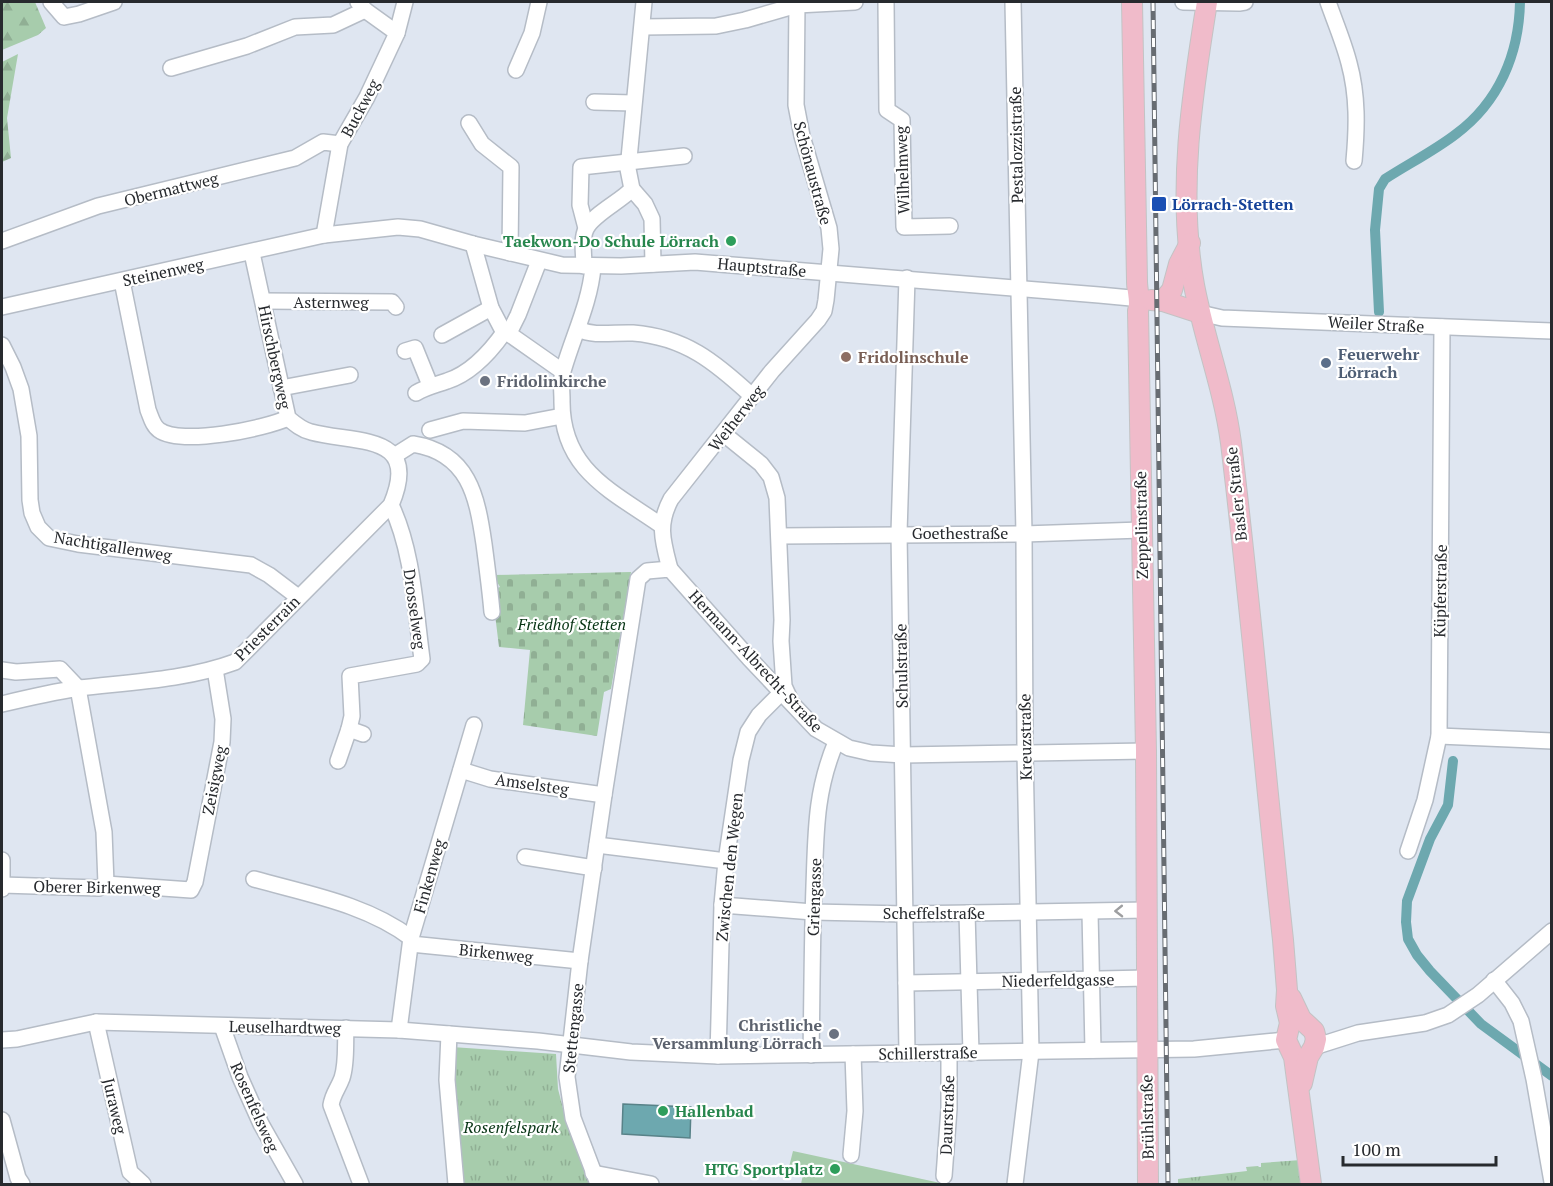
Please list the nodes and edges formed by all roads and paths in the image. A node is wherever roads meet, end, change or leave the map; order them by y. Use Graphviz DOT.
graph roads {
  1 [pos="51,2"];
  2 [pos="114,2"];
  3 [pos="405,2"];
  4 [pos="538,2"];
  5 [pos="644,2"];
  6 [pos="855,2"];
  7 [pos="886,2"];
  8 [pos="999,2"];
  9 [pos="1013,2"];
  10 [pos="1022,2"];
  11 [pos="1132,2"];
  12 [pos="1183,2"];
  13 [pos="1207,2"];
  14 [pos="1245,2"];
  15 [pos="1328,2"];
  16 [pos="797,3"];
  17 [pos="362,6"];
  18 [pos="643,27"];
  19 [pos="397,33"];
  20 [pos="171,68"];
  21 [pos="516,70"];
  22 [pos="594,102"];
  23 [pos="633,103"];
  24 [pos="469,123"];
  25 [pos="340,144"];
  26 [pos="684,156"];
  27 [pos="629,161"];
  28 [pos="1354,161"];
  29 [pos="632,189"];
  30 [pos="950,226"];
  31 [pos="586,228"];
  32 [pos="324,236"];
  33 [pos="2,241"];
  34 [pos="1190,243"];
  35 [pos="473,244"];
  36 [pos="252,253"];
  37 [pos="510,253"];
  38 [pos="540,261"];
  39 [pos="653,264"];
  40 [pos="588,266"];
  41 [pos="829,273"];
  42 [pos="907,278"];
  43 [pos="122,281"];
  44 [pos="1018,288"];
  45 [pos="263,301"];
  46 [pos="1163,301"];
  47 [pos="1141,304"];
  48 [pos="2,307"];
  49 [pos="396,307"];
  50 [pos="491,308"];
  51 [pos="1200,313"];
  52 [pos="1442,327"];
  53 [pos="578,329"];
  54 [pos="1551,331"];
  55 [pos="507,332"];
  56 [pos="442,335"];
  57 [pos="2,345"];
  58 [pos="405,351"];
  59 [pos="562,371"];
  60 [pos="350,375"];
  61 [pos="430,385"];
  62 [pos="281,388"];
  63 [pos="416,393"];
  64 [pos="753,396"];
  65 [pos="562,416"];
  66 [pos="288,418"];
  67 [pos="430,430"];
  68 [pos="724,434"];
  69 [pos="394,456"];
  70 [pos="390,505"];
  71 [pos="662,526"];
  72 [pos="1141,530"];
  73 [pos="899,533"];
  74 [pos="1024,534"];
  75 [pos="780,536"];
  76 [pos="664,569"];
  77 [pos="298,597"];
  78 [pos="492,612"];
  79 [pos="781,641"];
  80 [pos="749,658"];
  81 [pos="215,669"];
  82 [pos="2,670"];
  83 [pos="78,688"];
  84 [pos="786,697"];
  85 [pos="2,704"];
  86 [pos="474,725"];
  87 [pos="1439,736"];
  88 [pos="1551,741"];
  89 [pos="836,742"];
  90 [pos="1146,751"];
  91 [pos="1025,752"];
  92 [pos="903,755"];
  93 [pos="338,761"];
  94 [pos="461,770"];
  95 [pos="603,795"];
  96 [pos="597,845"];
  97 [pos="1408,851"];
  98 [pos="525,857"];
  99 [pos="2,860"];
  100 [pos="726,861"];
  101 [pos="594,868"];
  102 [pos="254,879"];
  103 [pos="106,884"];
  104 [pos="2,886"];
  105 [pos="192,890"];
  106 [pos="722,905"];
  107 [pos="1147,910"];
  108 [pos="1028,911"];
  109 [pos="813,912"];
  110 [pos="1090,912"];
  111 [pos="967,913"];
  112 [pos="905,914"];
  113 [pos="1551,931"];
  114 [pos="411,941"];
  115 [pos="580,961"];
  116 [pos="1147,978"];
  117 [pos="1029,980"];
  118 [pos="1090,980"];
  119 [pos="1494,980"];
  120 [pos="969,981"];
  121 [pos="906,983"];
  122 [pos="1287,990"];
  123 [pos="96,1022"];
  124 [pos="222,1026"];
  125 [pos="346,1028"];
  126 [pos="399,1030"];
  127 [pos="449,1034"];
  128 [pos="1312,1038"];
  129 [pos="2,1040"];
  130 [pos="1288,1040"];
  131 [pos="571,1045"];
  132 [pos="1093,1050"];
  133 [pos="1146,1050"];
  134 [pos="1031,1052"];
  135 [pos="907,1053"];
  136 [pos="949,1053"];
  137 [pos="971,1053"];
  138 [pos="854,1054"];
  139 [pos="811,1055"];
  140 [pos="718,1056"];
  141 [pos="1300,1091"];
  142 [pos="2,1120"];
  143 [pos="850,1155"];
  144 [pos="944,1176"];
  145 [pos="596,1179"];
  146 [pos="1551,1182"];
  147 [pos="22,1185"];
  148 [pos="143,1185"];
  149 [pos="295,1185"];
  150 [pos="361,1185"];
  151 [pos="456,1185"];
  152 [pos="651,1185"];
  153 [pos="1015,1185"];
  154 [pos="1148,1185"];
  155 [pos="1311,1185"];
  1 -- 2 [label="street"];
  3 -- 19 [label="street, Buckweg"];
  4 -- 21 [label="street"];
  5 -- 18 [label="street"];
  6 -- 16 [label="street"];
  7 -- 30 [label="street, Wilhelmweg"];
  8 -- 9 [label="street"];
  9 -- 10 [label="street"];
  9 -- 44 [label="street, Pestalozzistraße"];
  11 -- 47 [label="main road, Zeppelinstraße"];
  12 -- 13 [label="street"];
  13 -- 14 [label="street"];
  13 -- 34 [label="main road, Basler Straße"];
  15 -- 28 [label="street"];
  16 -- 18 [label="street"];
  16 -- 41 [label="street, Schönaustraße"];
  17 -- 19 [label="street"];
  17 -- 20 [label="street"];
  18 -- 23 [label="street"];
  19 -- 25 [label="street, Buckweg"];
  22 -- 23 [label="street"];
  23 -- 27 [label="street"];
  24 -- 37 [label="street"];
  25 -- 32 [label="street, Buckweg"];
  25 -- 33 [label="street, Obermattweg"];
  26 -- 27 [label="street"];
  27 -- 29 [label="street"];
  27 -- 31 [label="street"];
  29 -- 31 [label="street"];
  29 -- 39 [label="street"];
  31 -- 40 [label="street"];
  32 -- 35 [label="street, Hauptstraße"];
  32 -- 36 [label="street, Steinenweg"];
  34 -- 46 [label="main road"];
  34 -- 51 [label="main road, Basler Straße"];
  35 -- 37 [label="street, Hauptstraße"];
  35 -- 50 [label="street"];
  36 -- 43 [label="street, Steinenweg"];
  36 -- 45 [label="street, Hirschbergweg"];
  37 -- 38 [label="street, Hauptstraße"];
  38 -- 40 [label="street, Hauptstraße"];
  38 -- 55 [label="street"];
  39 -- 40 [label="street, Hauptstraße"];
  39 -- 41 [label="street, Hauptstraße"];
  40 -- 53 [label="street"];
  41 -- 42 [label="street, Hauptstraße"];
  41 -- 64 [label="street, Weiherweg"];
  42 -- 44 [label="street, Hauptstraße"];
  42 -- 73 [label="street, Schulstraße"];
  43 -- 48 [label="street, Steinenweg"];
  43 -- 66 [label="street"];
  44 -- 47 [label="street, Hauptstraße"];
  44 -- 74 [label="street, Kreuzstraße"];
  45 -- 49 [label="street, Asternweg"];
  45 -- 62 [label="street, Hirschbergweg"];
  46 -- 47 [label="main road, Hauptstraße"];
  46 -- 51 [label="main road, Hauptstraße"];
  47 -- 72 [label="main road, Zeppelinstraße"];
  50 -- 55 [label="street"];
  50 -- 56 [label="street"];
  51 -- 52 [label="street, Weiler Straße"];
  51 -- 122 [label="main road, Basler Straße"];
  52 -- 54 [label="street, Weiler Straße"];
  52 -- 87 [label="street, Küpferstraße"];
  53 -- 59 [label="street"];
  53 -- 64 [label="street"];
  55 -- 59 [label="street"];
  55 -- 61 [label="street"];
  57 -- 77 [label="street, Nachtigallenweg"];
  58 -- 61 [label="street"];
  59 -- 65 [label="street"];
  60 -- 62 [label="street"];
  61 -- 63 [label="street"];
  62 -- 66 [label="street, Hirschbergweg"];
  64 -- 68 [label="street, Weiherweg"];
  65 -- 67 [label="street"];
  65 -- 71 [label="street"];
  66 -- 69 [label="street, Hirschbergweg"];
  68 -- 71 [label="street, Weiherweg"];
  68 -- 75 [label="street"];
  69 -- 70 [label="street"];
  69 -- 78 [label="street"];
  70 -- 77 [label="street, Priesterrain"];
  70 -- 93 [label="street, Drosselweg"];
  71 -- 76 [label="street, Weiherweg"];
  72 -- 74 [label="street, Goethestraße"];
  72 -- 90 [label="main road, Zeppelinstraße"];
  73 -- 74 [label="street, Goethestraße"];
  73 -- 75 [label="street, Goethestraße"];
  73 -- 92 [label="street, Schulstraße"];
  74 -- 91 [label="street, Kreuzstraße"];
  75 -- 79 [label="street"];
  76 -- 80 [label="street, Hermann-Albrecht-Straße"];
  76 -- 95 [label="street, Stettengasse"];
  77 -- 81 [label="street, Priesterrain"];
  79 -- 80 [label="street"];
  79 -- 84 [label="street"];
  80 -- 84 [label="street, Hermann-Albrecht-Straße"];
  81 -- 83 [label="street, Priesterrain"];
  81 -- 105 [label="street, Zeisigweg"];
  82 -- 83 [label="street"];
  83 -- 85 [label="street, Priesterrain"];
  83 -- 103 [label="street"];
  84 -- 89 [label="street, Hermann-Albrecht-Straße"];
  84 -- 100 [label="street, Zwischen den Wegen"];
  86 -- 94 [label="street, Finkenweg"];
  87 -- 88 [label="street"];
  87 -- 97 [label="street, Küpferstraße"];
  89 -- 92 [label="street, Hermann-Albrecht-Straße"];
  89 -- 109 [label="street, Griengasse"];
  90 -- 91 [label="street, Hermann-Albrecht-Straße"];
  90 -- 107 [label="main road, Zeppelinstraße"];
  91 -- 92 [label="street, Hermann-Albrecht-Straße"];
  91 -- 108 [label="street, Kreuzstraße"];
  92 -- 112 [label="street, Schulstraße"];
  94 -- 95 [label="street, Amselsteg"];
  94 -- 114 [label="street, Finkenweg"];
  95 -- 96 [label="street, Stettengasse"];
  96 -- 100 [label="street"];
  96 -- 101 [label="street, Stettengasse"];
  98 -- 101 [label="street"];
  99 -- 104 [label="street"];
  100 -- 106 [label="street, Zwischen den Wegen"];
  101 -- 115 [label="street, Stettengasse"];
  102 -- 114 [label="street"];
  103 -- 104 [label="street, Oberer Birkenweg"];
  103 -- 105 [label="street, Oberer Birkenweg"];
  106 -- 109 [label="street, Scheffelstraße"];
  106 -- 140 [label="street, Zwischen den Wegen"];
  107 -- 110 [label="street, Scheffelstraße, one-way"];
  107 -- 116 [label="main road, Zeppelinstraße"];
  108 -- 110 [label="street, Scheffelstraße"];
  108 -- 111 [label="street, Scheffelstraße"];
  108 -- 117 [label="street, Kreuzstraße"];
  109 -- 112 [label="street, Scheffelstraße"];
  109 -- 139 [label="street, Griengasse"];
  110 -- 118 [label="street"];
  111 -- 112 [label="street, Scheffelstraße"];
  111 -- 120 [label="street"];
  112 -- 121 [label="street, Schulstraße"];
  113 -- 119 [label="street"];
  114 -- 115 [label="street, Birkenweg"];
  114 -- 126 [label="street, Finkenweg"];
  115 -- 131 [label="street, Stettengasse"];
  116 -- 118 [label="street, Niederfeldgasse"];
  116 -- 133 [label="main road, Zeppelinstraße"];
  117 -- 118 [label="street, Niederfeldgasse"];
  117 -- 120 [label="street, Niederfeldgasse"];
  117 -- 134 [label="street, Kreuzstraße"];
  118 -- 132 [label="street"];
  119 -- 128 [label="street"];
  119 -- 146 [label="street"];
  120 -- 121 [label="street, Niederfeldgasse"];
  120 -- 137 [label="street"];
  121 -- 135 [label="street, Schulstraße"];
  122 -- 128 [label="main road, Basler Straße"];
  122 -- 130 [label="main road, Basler Straße"];
  123 -- 124 [label="street, Leuselhardtweg"];
  123 -- 129 [label="street, Leuselhardtweg"];
  123 -- 148 [label="street, Juraweg"];
  124 -- 125 [label="street, Leuselhardtweg"];
  124 -- 149 [label="street, Rosenfelsweg"];
  125 -- 126 [label="street, Leuselhardtweg"];
  125 -- 150 [label="street"];
  126 -- 127 [label="street, Leuselhardtweg"];
  127 -- 131 [label="street, Leuselhardtweg"];
  127 -- 151 [label="street"];
  128 -- 130 [label="main road"];
  128 -- 130 [label="main road"];
  128 -- 141 [label="main road, Basler Straße"];
  130 -- 133 [label="street, Schillerstraße"];
  130 -- 141 [label="main road, Basler Straße"];
  131 -- 140 [label="street, Schillerstraße"];
  131 -- 145 [label="street, Stettengasse"];
  132 -- 133 [label="street, Schillerstraße"];
  132 -- 134 [label="street, Schillerstraße"];
  133 -- 154 [label="main road, Brühlstraße"];
  134 -- 137 [label="street, Schillerstraße"];
  134 -- 153 [label="street, Kreuzstraße"];
  135 -- 136 [label="street, Schillerstraße"];
  135 -- 138 [label="street, Schillerstraße"];
  136 -- 137 [label="street, Schillerstraße"];
  136 -- 144 [label="street, Daurstraße"];
  138 -- 139 [label="street, Schillerstraße"];
  138 -- 143 [label="street"];
  139 -- 140 [label="street, Schillerstraße"];
  141 -- 155 [label="main road, Basler Straße"];
  142 -- 147 [label="street"];
  145 -- 152 [label="street"];
}
